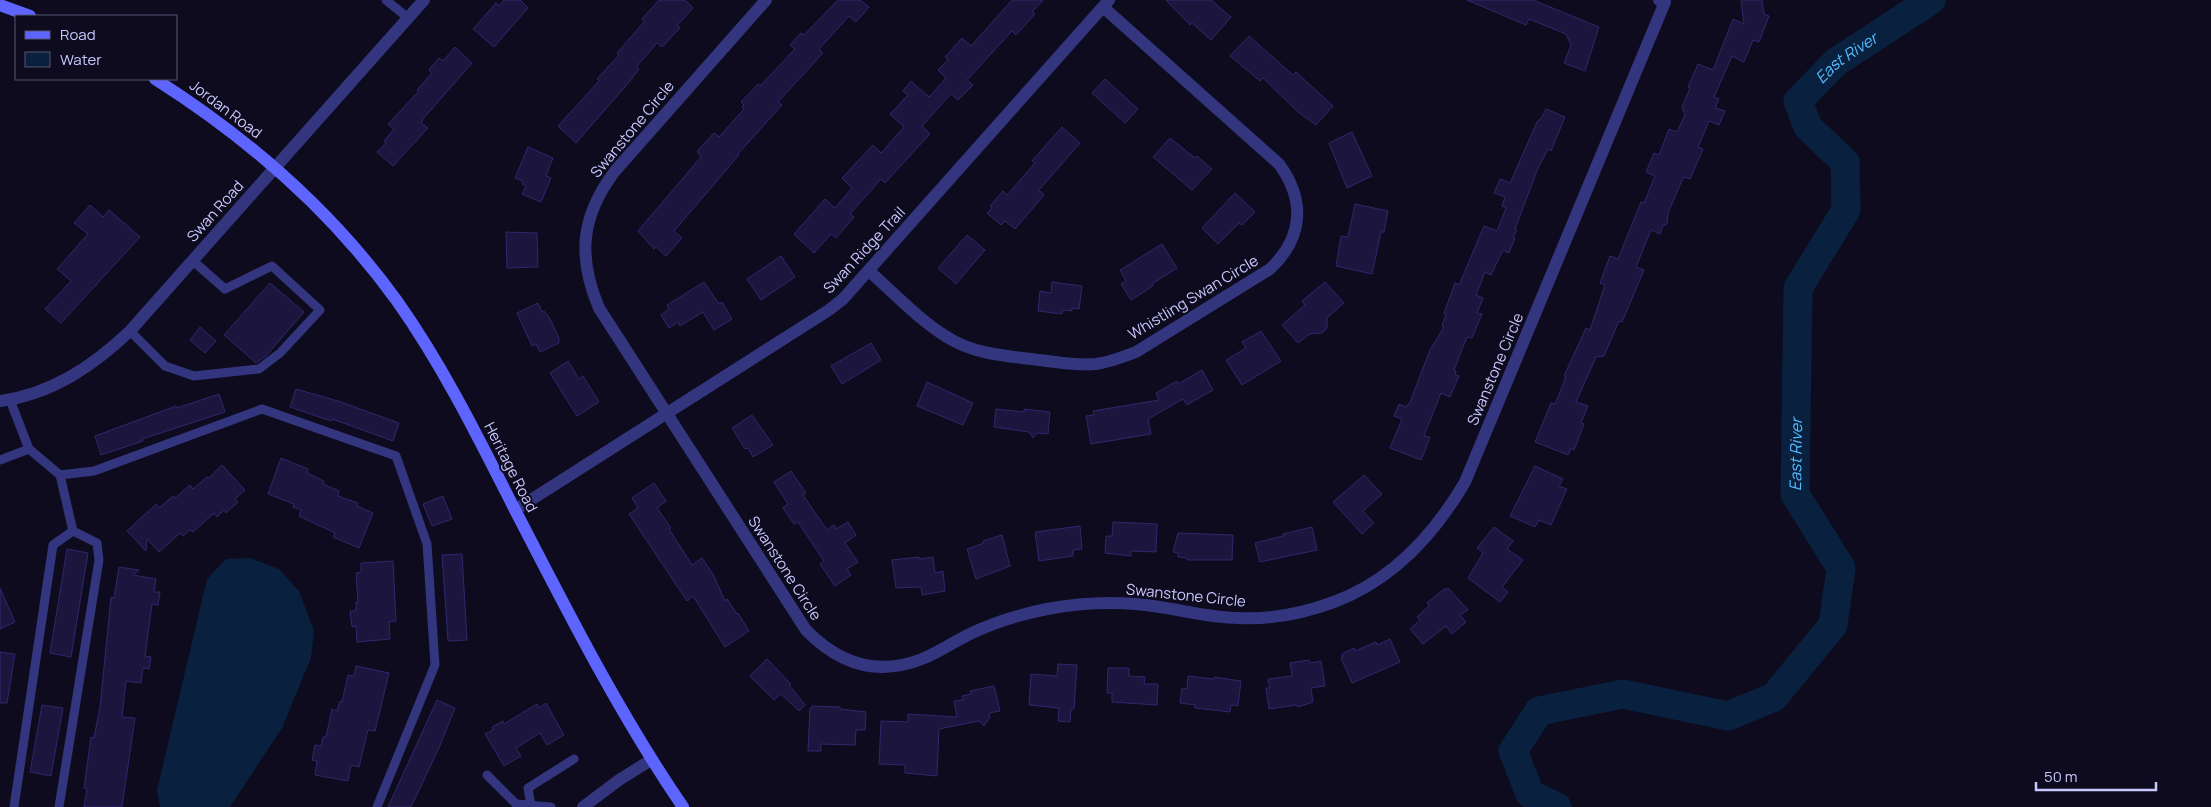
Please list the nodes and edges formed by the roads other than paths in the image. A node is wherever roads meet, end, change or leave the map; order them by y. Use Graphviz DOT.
graph roads {
  1 [pos="386,0"];
  2 [pos="424,0"];
  3 [pos="766,0"];
  4 [pos="1659,0"];
  5 [pos="1106,4"];
  6 [pos="0,5"];
  7 [pos="27,15"];
  8 [pos="408,18"];
  9 [pos="156,80"];
  10 [pos="275,167"];
  11 [pos="192,260"];
  12 [pos="869,270"];
  13 [pos="130,330"];
  14 [pos="5,401"];
  15 [pos="667,414"];
  16 [pos="29,449"];
  17 [pos="0,460"];
  18 [pos="60,475"];
  19 [pos="515,510"];
  20 [pos="73,531"];
  21 [pos="574,759"];
  22 [pos="651,760"];
  23 [pos="487,775"];
  24 [pos="531,806"];
  25 [pos="14,807"];
  26 [pos="59,807"];
  27 [pos="377,807"];
  28 [pos="551,807"];
  29 [pos="583,807"];
  30 [pos="683,807"];
  1 -- 8 [label="lane"];
  2 -- 8 [label="street, Swan Road"];
  3 -- 15 [label="street, Swanstone Circle"];
  4 -- 15 [label="street, Swanstone Circle"];
  5 -- 12 [label="street, Swan Ridge Trail"];
  5 -- 12 [label="street, Whistling Swan Circle"];
  6 -- 7 [label="main road"];
  8 -- 10 [label="street, Swan Road"];
  9 -- 10 [label="main road, Jordan Road"];
  10 -- 11 [label="street, Swan Road"];
  10 -- 19 [label="main road, Heritage Road"];
  11 -- 13 [label="street, Swan Road"];
  11 -- 13 [label="lane"];
  12 -- 15 [label="street, Swan Ridge Trail"];
  13 -- 14 [label="street, Swan Road"];
  14 -- 16 [label="lane"];
  15 -- 19 [label="street, Swan Ridge Trail"];
  16 -- 17 [label="lane"];
  16 -- 18 [label="lane"];
  18 -- 20 [label="lane"];
  18 -- 27 [label="lane"];
  19 -- 22 [label="main road, Heritage Road"];
  20 -- 25 [label="lane"];
  20 -- 26 [label="lane"];
  21 -- 24 [label="lane"];
  22 -- 29 [label="street"];
  22 -- 30 [label="main road, Heritage Road"];
  23 -- 24 [label="lane"];
  24 -- 28 [label="lane"];
}
